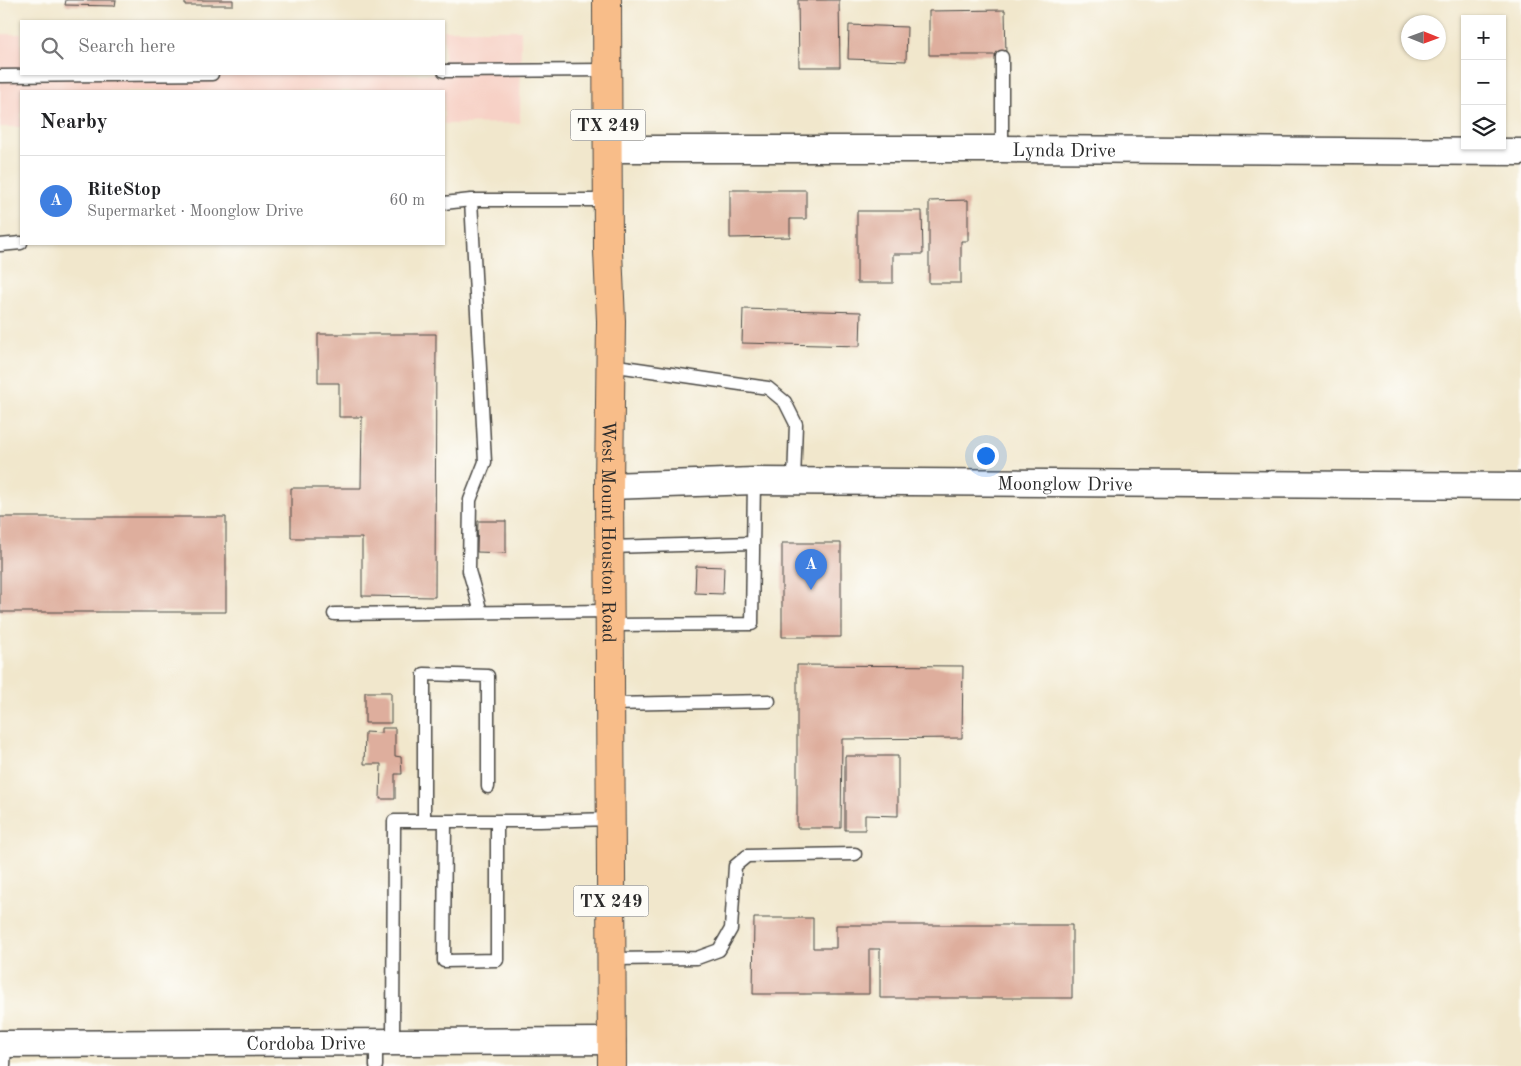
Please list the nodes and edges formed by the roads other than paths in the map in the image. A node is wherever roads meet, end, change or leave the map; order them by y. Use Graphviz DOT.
graph roads {
  1 [pos="607,0"];
  2 [pos="1002,57"];
  3 [pos="607,70"];
  4 [pos="445,71"];
  5 [pos="106,75"];
  6 [pos="0,76"];
  7 [pos="608,149"];
  8 [pos="1002,149"];
  9 [pos="1521,152"];
  10 [pos="471,200"];
  11 [pos="608,200"];
  12 [pos="445,202"];
  13 [pos="20,243"];
  14 [pos="0,245"];
  15 [pos="610,365"];
  16 [pos="754,481"];
  17 [pos="794,482"];
  18 [pos="609,486"];
  19 [pos="1521,486"];
  20 [pos="753,543"];
  21 [pos="609,547"];
  22 [pos="481,612"];
  23 [pos="334,614"];
  24 [pos="609,618"];
  25 [pos="768,701"];
  26 [pos="610,704"];
  27 [pos="488,787"];
  28 [pos="610,819"];
  29 [pos="424,821"];
  30 [pos="445,821"];
  31 [pos="497,821"];
  32 [pos="854,854"];
  33 [pos="612,959"];
  34 [pos="382,1050"];
  35 [pos="3,1051"];
  36 [pos="612,1054"];
  1 -- 3 [label="main road, West Mount Houston Road / TX 249"];
  2 -- 8 [label="lane"];
  3 -- 4 [label="lane"];
  3 -- 7 [label="main road, West Mount Houston Road / TX 249"];
  5 -- 6 [label="lane"];
  7 -- 8 [label="street, Lynda Drive"];
  7 -- 11 [label="main road, West Mount Houston Road / TX 249"];
  8 -- 9 [label="street, Lynda Drive"];
  10 -- 11 [label="lane"];
  10 -- 12 [label="lane"];
  10 -- 22 [label="lane"];
  11 -- 15 [label="main road, West Mount Houston Road / TX 249"];
  13 -- 14 [label="lane"];
  15 -- 17 [label="lane"];
  15 -- 18 [label="main road, West Mount Houston Road / TX 249"];
  16 -- 17 [label="street, Moonglow Drive"];
  16 -- 18 [label="street, Moonglow Drive"];
  16 -- 20 [label="lane"];
  17 -- 19 [label="street, Moonglow Drive"];
  18 -- 21 [label="main road, West Mount Houston Road / TX 249"];
  20 -- 21 [label="lane"];
  20 -- 24 [label="lane"];
  21 -- 24 [label="main road, West Mount Houston Road / TX 249"];
  22 -- 23 [label="lane"];
  22 -- 24 [label="lane"];
  24 -- 26 [label="main road, West Mount Houston Road / TX 249"];
  25 -- 26 [label="lane"];
  26 -- 28 [label="main road, West Mount Houston Road / TX 249"];
  27 -- 29 [label="lane"];
  28 -- 31 [label="lane"];
  28 -- 33 [label="main road, West Mount Houston Road / TX 249"];
  29 -- 30 [label="lane"];
  29 -- 34 [label="lane"];
  30 -- 31 [label="lane"];
  30 -- 31 [label="lane"];
  32 -- 33 [label="lane"];
  33 -- 36 [label="main road, West Mount Houston Road / TX 249"];
  34 -- 35 [label="street, Cordoba Drive"];
  34 -- 36 [label="street, Cordoba Drive"];
}
